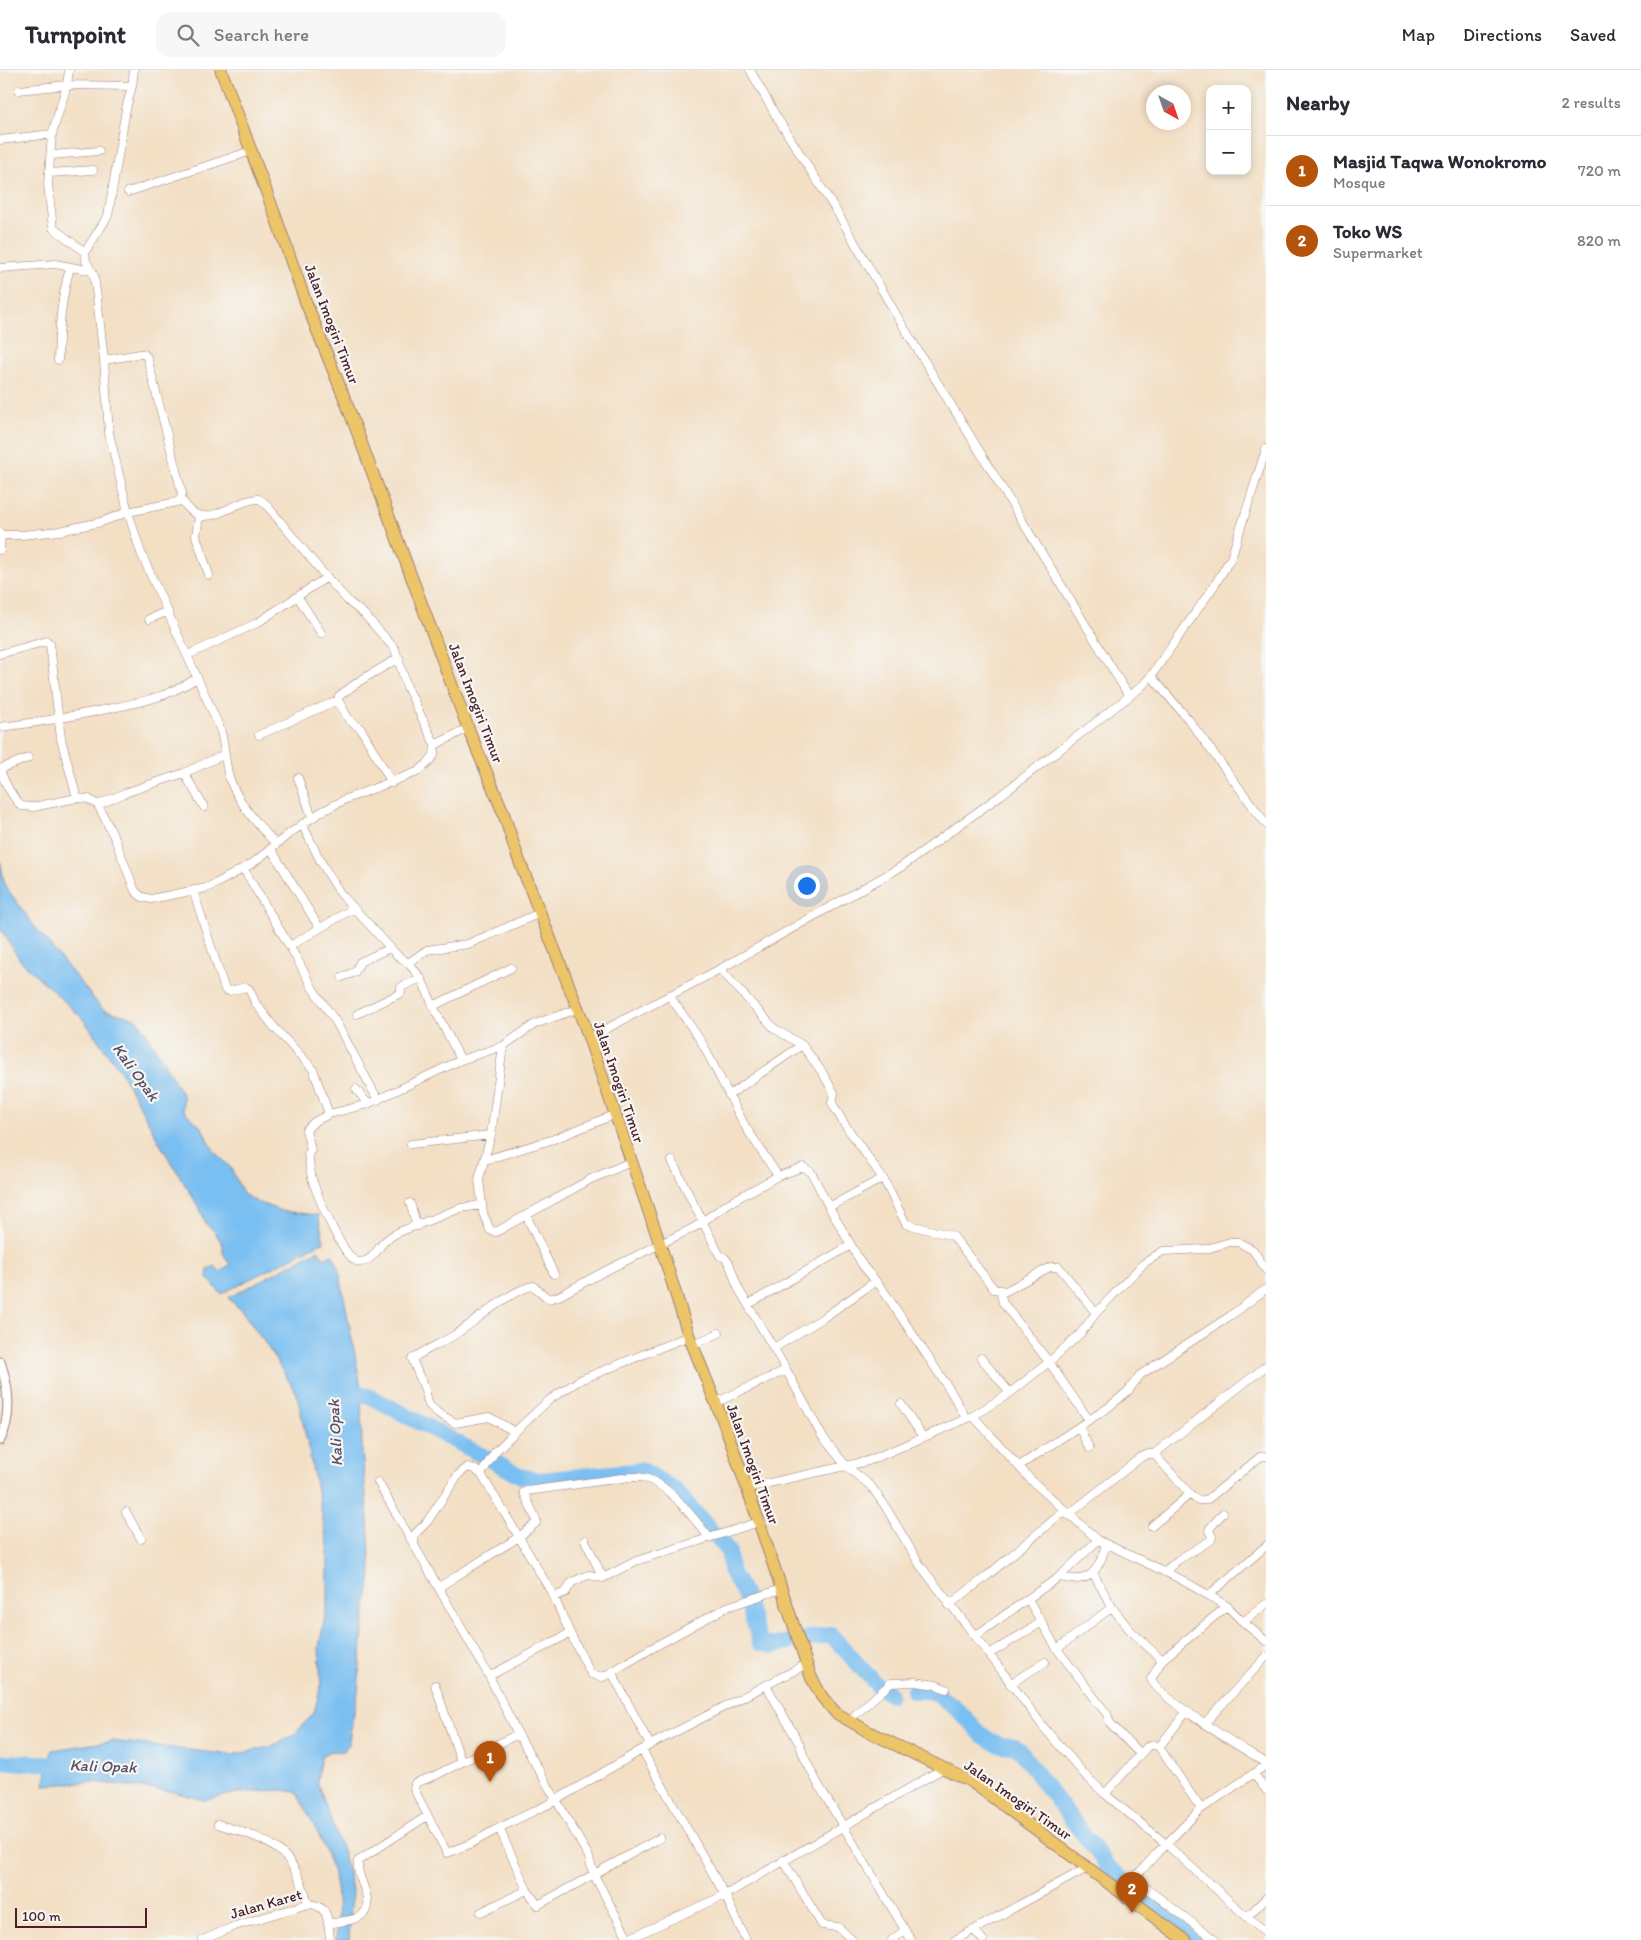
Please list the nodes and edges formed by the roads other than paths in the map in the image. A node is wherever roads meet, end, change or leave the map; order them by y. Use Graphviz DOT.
graph roads {
  1 [pos="69,70"];
  2 [pos="134,70"];
  3 [pos="221,70"];
  4 [pos="750,70"];
  5 [pos="67,85"];
  6 [pos="127,86"];
  7 [pos="19,90"];
  8 [pos="52,134"];
  9 [pos="0,140"];
  10 [pos="99,151"];
  11 [pos="251,151"];
  12 [pos="52,155"];
  13 [pos="92,170"];
  14 [pos="50,173"];
  15 [pos="128,192"];
  16 [pos="85,252"];
  17 [pos="0,268"];
  18 [pos="72,268"];
  19 [pos="92,271"];
  20 [pos="58,360"];
  21 [pos="104,360"];
  22 [pos="1266,449"];
  23 [pos="180,499"];
  24 [pos="128,512"];
  25 [pos="199,516"];
  26 [pos="1,534"];
  27 [pos="0,550"];
  28 [pos="209,575"];
  29 [pos="327,577"];
  30 [pos="298,597"];
  31 [pos="168,611"];
  32 [pos="149,619"];
  33 [pos="321,633"];
  34 [pos="0,654"];
  35 [pos="188,655"];
  36 [pos="398,658"];
  37 [pos="1151,676"];
  38 [pos="197,678"];
  39 [pos="1129,696"];
  40 [pos="338,700"];
  41 [pos="58,720"];
  42 [pos="0,727"];
  43 [pos="468,728"];
  44 [pos="259,735"];
  45 [pos="435,745"];
  46 [pos="225,754"];
  47 [pos="28,758"];
  48 [pos="0,769"];
  49 [pos="184,773"];
  50 [pos="298,778"];
  51 [pos="392,783"];
  52 [pos="78,798"];
  53 [pos="98,805"];
  54 [pos="204,807"];
  55 [pos="312,818"];
  56 [pos="302,824"];
  57 [pos="1266,824"];
  58 [pos="274,846"];
  59 [pos="244,868"];
  60 [pos="193,890"];
  61 [pos="354,908"];
  62 [pos="540,914"];
  63 [pos="319,927"];
  64 [pos="290,946"];
  65 [pos="390,948"];
  66 [pos="408,963"];
  67 [pos="511,968"];
  68 [pos="720,969"];
  69 [pos="342,977"];
  70 [pos="421,978"];
  71 [pos="669,995"];
  72 [pos="433,1006"];
  73 [pos="578,1010"];
  74 [pos="357,1014"];
  75 [pos="588,1038"];
  76 [pos="802,1045"];
  77 [pos="503,1046"];
  78 [pos="461,1060"];
  79 [pos="356,1089"];
  80 [pos="729,1095"];
  81 [pos="378,1100"];
  82 [pos="368,1104"];
  83 [pos="329,1114"];
  84 [pos="616,1114"];
  85 [pos="491,1135"];
  86 [pos="411,1144"];
  87 [pos="485,1160"];
  88 [pos="672,1161"];
  89 [pos="631,1162"];
  90 [pos="778,1176"];
  91 [pos="882,1178"];
  92 [pos="410,1203"];
  93 [pos="482,1205"];
  94 [pos="829,1207"];
  95 [pos="527,1217"];
  96 [pos="703,1222"];
  97 [pos="417,1226"];
  98 [pos="660,1244"];
  99 [pos="850,1245"];
  100 [pos="1266,1270"];
  101 [pos="554,1274"];
  102 [pos="876,1281"];
  103 [pos="1266,1289"];
  104 [pos="1000,1292"];
  105 [pos="749,1304"];
  106 [pos="1096,1313"];
  107 [pos="719,1333"];
  108 [pos="690,1340"];
  109 [pos="774,1348"];
  110 [pos="981,1358"];
  111 [pos="0,1362"];
  112 [pos="1050,1362"];
  113 [pos="1266,1366"];
  114 [pos="786,1370"];
  115 [pos="1010,1393"];
  116 [pos="716,1403"];
  117 [pos="901,1404"];
  118 [pos="970,1417"];
  119 [pos="1088,1420"];
  120 [pos="1078,1427"];
  121 [pos="514,1432"];
  122 [pos="923,1437"];
  123 [pos="0,1440"];
  124 [pos="1089,1448"];
  125 [pos="1154,1454"];
  126 [pos="1266,1456"];
  127 [pos="1019,1466"];
  128 [pos="846,1467"];
  129 [pos="483,1471"];
  130 [pos="378,1482"];
  131 [pos="746,1488"];
  132 [pos="1190,1494"];
  133 [pos="126,1512"];
  134 [pos="1066,1513"];
  135 [pos="1224,1513"];
  136 [pos="760,1522"];
  137 [pos="1152,1526"];
  138 [pos="519,1537"];
  139 [pos="712,1537"];
  140 [pos="141,1539"];
  141 [pos="585,1540"];
  142 [pos="1098,1540"];
  143 [pos="414,1544"];
  144 [pos="1106,1544"];
  145 [pos="1266,1546"];
  146 [pos="1164,1572"];
  147 [pos="1093,1573"];
  148 [pos="1059,1577"];
  149 [pos="602,1578"];
  150 [pos="439,1587"];
  151 [pos="781,1589"];
  152 [pos="1209,1595"];
  153 [pos="554,1598"];
  154 [pos="1028,1599"];
  155 [pos="1266,1604"];
  156 [pos="949,1605"];
  157 [pos="1227,1606"];
  158 [pos="1112,1607"];
  159 [pos="1042,1622"];
  160 [pos="1244,1622"];
  161 [pos="570,1633"];
  162 [pos="975,1636"];
  163 [pos="1266,1641"];
  164 [pos="1057,1649"];
  165 [pos="989,1654"];
  166 [pos="1266,1656"];
  167 [pos="1162,1660"];
  168 [pos="1045,1662"];
  169 [pos="805,1665"];
  170 [pos="612,1673"];
  171 [pos="489,1676"];
  172 [pos="1010,1684"];
  173 [pos="434,1685"];
  174 [pos="766,1685"];
  175 [pos="946,1689"];
  176 [pos="1187,1712"];
  177 [pos="848,1721"];
  178 [pos="1205,1723"];
  179 [pos="518,1734"];
  180 [pos="650,1745"];
  181 [pos="1159,1747"];
  182 [pos="642,1750"];
  183 [pos="1140,1754"];
  184 [pos="461,1761"];
  185 [pos="1266,1764"];
  186 [pos="944,1768"];
  187 [pos="1254,1774"];
  188 [pos="1266,1790"];
  189 [pos="1106,1794"];
  190 [pos="556,1800"];
  191 [pos="1202,1809"];
  192 [pos="427,1816"];
  193 [pos="218,1824"];
  194 [pos="843,1827"];
  195 [pos="499,1828"];
  196 [pos="660,1838"];
  197 [pos="1166,1844"];
  198 [pos="783,1860"];
  199 [pos="1087,1868"];
  200 [pos="594,1875"];
  201 [pos="1128,1885"];
  202 [pos="527,1890"];
  203 [pos="725,1895"];
  204 [pos="1266,1898"];
  205 [pos="308,1904"];
  206 [pos="482,1912"];
  207 [pos="1246,1917"];
  208 [pos="328,1924"];
  209 [pos="905,1930"];
  210 [pos="974,1930"];
  211 [pos="1266,1932"];
  212 [pos="629,1939"];
  213 [pos="203,1940"];
  214 [pos="330,1940"];
  215 [pos="746,1940"];
  216 [pos="852,1940"];
  217 [pos="892,1940"];
  218 [pos="911,1940"];
  219 [pos="955,1940"];
  220 [pos="983,1940"];
  221 [pos="1185,1940"];
  222 [pos="1214,1940"];
  1 -- 5 [label="street"];
  2 -- 6 [label="street"];
  3 -- 11 [label="main road, Jalan Imogiri Timur"];
  4 -- 39 [label="street"];
  5 -- 6 [label="street"];
  5 -- 7 [label="street"];
  5 -- 8 [label="street"];
  6 -- 16 [label="street"];
  8 -- 9 [label="street"];
  8 -- 12 [label="street"];
  10 -- 12 [label="street"];
  11 -- 15 [label="street"];
  11 -- 43 [label="main road, Jalan Imogiri Timur"];
  12 -- 14 [label="street"];
  13 -- 14 [label="street"];
  14 -- 16 [label="street"];
  16 -- 19 [label="street"];
  17 -- 18 [label="street"];
  18 -- 19 [label="street"];
  18 -- 20 [label="street"];
  19 -- 21 [label="street"];
  21 -- 23 [label="street"];
  21 -- 24 [label="street"];
  22 -- 37 [label="street"];
  23 -- 24 [label="street"];
  23 -- 25 [label="street"];
  24 -- 26 [label="street"];
  24 -- 31 [label="street"];
  25 -- 28 [label="street"];
  25 -- 29 [label="street"];
  26 -- 27 [label="street"];
  29 -- 30 [label="street"];
  29 -- 36 [label="street"];
  30 -- 33 [label="street"];
  30 -- 35 [label="street"];
  31 -- 32 [label="street"];
  31 -- 35 [label="street"];
  34 -- 41 [label="street"];
  35 -- 38 [label="street"];
  36 -- 40 [label="street"];
  36 -- 45 [label="street"];
  37 -- 39 [label="street"];
  37 -- 57 [label="street"];
  38 -- 41 [label="street"];
  38 -- 46 [label="street"];
  39 -- 68 [label="street"];
  40 -- 44 [label="street"];
  40 -- 51 [label="street"];
  41 -- 42 [label="street"];
  41 -- 52 [label="street"];
  43 -- 45 [label="street"];
  43 -- 62 [label="main road, Jalan Imogiri Timur"];
  45 -- 51 [label="street"];
  46 -- 49 [label="street"];
  46 -- 58 [label="street"];
  47 -- 48 [label="street"];
  48 -- 52 [label="street"];
  49 -- 53 [label="street"];
  49 -- 54 [label="street"];
  50 -- 55 [label="street"];
  51 -- 55 [label="street"];
  52 -- 53 [label="street"];
  53 -- 60 [label="street"];
  55 -- 56 [label="street"];
  56 -- 58 [label="street"];
  56 -- 61 [label="street"];
  58 -- 59 [label="street"];
  58 -- 63 [label="street"];
  59 -- 60 [label="street"];
  59 -- 64 [label="street"];
  60 -- 83 [label="street"];
  61 -- 63 [label="street"];
  61 -- 65 [label="street"];
  62 -- 66 [label="street"];
  62 -- 73 [label="main road, Jalan Imogiri Timur"];
  63 -- 64 [label="street"];
  64 -- 81 [label="street"];
  65 -- 66 [label="street"];
  65 -- 69 [label="street"];
  66 -- 70 [label="street"];
  67 -- 72 [label="street"];
  68 -- 71 [label="street"];
  68 -- 76 [label="street"];
  70 -- 72 [label="street"];
  70 -- 74 [label="street"];
  71 -- 75 [label="street"];
  71 -- 80 [label="street"];
  72 -- 78 [label="street"];
  73 -- 75 [label="main road, Jalan Imogiri Timur"];
  73 -- 77 [label="street"];
  75 -- 84 [label="main road, Jalan Imogiri Timur"];
  76 -- 80 [label="street"];
  76 -- 91 [label="street"];
  77 -- 78 [label="street"];
  77 -- 85 [label="street"];
  78 -- 81 [label="street"];
  79 -- 82 [label="street"];
  80 -- 90 [label="street"];
  81 -- 82 [label="street"];
  82 -- 83 [label="street"];
  83 -- 97 [label="street"];
  84 -- 87 [label="street"];
  84 -- 89 [label="main road, Jalan Imogiri Timur"];
  85 -- 86 [label="street"];
  85 -- 87 [label="street"];
  87 -- 93 [label="street"];
  88 -- 96 [label="street"];
  89 -- 95 [label="street"];
  89 -- 98 [label="main road, Jalan Imogiri Timur"];
  90 -- 94 [label="street"];
  90 -- 96 [label="street"];
  91 -- 94 [label="street"];
  91 -- 104 [label="street"];
  92 -- 97 [label="street"];
  93 -- 95 [label="street"];
  93 -- 97 [label="street"];
  94 -- 99 [label="street"];
  95 -- 101 [label="street"];
  96 -- 98 [label="street"];
  96 -- 105 [label="street"];
  98 -- 108 [label="main road, Jalan Imogiri Timur"];
  98 -- 121 [label="street"];
  99 -- 102 [label="street"];
  99 -- 105 [label="street"];
  100 -- 106 [label="street"];
  102 -- 109 [label="street"];
  102 -- 118 [label="street"];
  103 -- 119 [label="street"];
  104 -- 106 [label="street"];
  104 -- 112 [label="street"];
  105 -- 109 [label="street"];
  106 -- 112 [label="street"];
  107 -- 108 [label="street"];
  108 -- 116 [label="main road, Jalan Imogiri Timur"];
  108 -- 121 [label="street"];
  109 -- 114 [label="street"];
  110 -- 115 [label="street"];
  111 -- 123 [label="street"];
  112 -- 115 [label="street"];
  112 -- 119 [label="street"];
  113 -- 125 [label="street"];
  114 -- 116 [label="street"];
  114 -- 128 [label="street"];
  115 -- 118 [label="street"];
  116 -- 131 [label="main road, Jalan Imogiri Timur"];
  117 -- 122 [label="street"];
  118 -- 122 [label="street"];
  118 -- 127 [label="street"];
  119 -- 120 [label="street"];
  120 -- 124 [label="street"];
  120 -- 127 [label="street"];
  121 -- 129 [label="street"];
  122 -- 128 [label="street"];
  125 -- 132 [label="street"];
  125 -- 134 [label="street"];
  126 -- 132 [label="street"];
  127 -- 134 [label="street"];
  128 -- 131 [label="street"];
  128 -- 156 [label="street"];
  129 -- 138 [label="street"];
  129 -- 143 [label="street"];
  130 -- 143 [label="street"];
  131 -- 136 [label="main road, Jalan Imogiri Timur"];
  132 -- 137 [label="street"];
  133 -- 140 [label="street"];
  134 -- 142 [label="street"];
  134 -- 156 [label="street"];
  135 -- 146 [label="street"];
  136 -- 139 [label="street"];
  136 -- 151 [label="main road, Jalan Imogiri Timur"];
  138 -- 139 [label="street"];
  138 -- 150 [label="street"];
  138 -- 153 [label="street"];
  139 -- 149 [label="street"];
  141 -- 149 [label="street"];
  142 -- 144 [label="street"];
  142 -- 148 [label="street"];
  143 -- 150 [label="street"];
  144 -- 146 [label="street"];
  144 -- 147 [label="street"];
  145 -- 152 [label="street"];
  146 -- 152 [label="street"];
  147 -- 148 [label="street"];
  147 -- 158 [label="street"];
  148 -- 154 [label="street"];
  149 -- 153 [label="street"];
  150 -- 171 [label="street"];
  151 -- 169 [label="main road, Jalan Imogiri Timur"];
  151 -- 170 [label="street"];
  152 -- 157 [label="street"];
  153 -- 161 [label="street"];
  154 -- 159 [label="street"];
  154 -- 162 [label="street"];
  155 -- 160 [label="street"];
  156 -- 162 [label="street"];
  157 -- 160 [label="street"];
  157 -- 167 [label="street"];
  158 -- 164 [label="street"];
  158 -- 167 [label="street"];
  159 -- 164 [label="street"];
  159 -- 165 [label="street"];
  160 -- 163 [label="street"];
  161 -- 170 [label="street"];
  161 -- 171 [label="street"];
  162 -- 165 [label="street"];
  164 -- 183 [label="street"];
  165 -- 172 [label="street"];
  166 -- 178 [label="street"];
  167 -- 176 [label="street"];
  168 -- 172 [label="street"];
  169 -- 174 [label="street"];
  169 -- 177 [label="main road, Jalan Imogiri Timur"];
  170 -- 180 [label="street"];
  171 -- 179 [label="street"];
  172 -- 189 [label="street"];
  173 -- 184 [label="street"];
  174 -- 180 [label="street"];
  174 -- 194 [label="street"];
  175 -- 177 [label="street"];
  176 -- 178 [label="street"];
  176 -- 181 [label="street"];
  177 -- 186 [label="main road, Jalan Imogiri Timur"];
  178 -- 185 [label="street"];
  179 -- 184 [label="street"];
  179 -- 190 [label="street"];
  180 -- 182 [label="street"];
  181 -- 183 [label="street"];
  181 -- 191 [label="street"];
  182 -- 190 [label="street"];
  182 -- 203 [label="street"];
  183 -- 189 [label="street"];
  184 -- 192 [label="street"];
  185 -- 187 [label="street"];
  186 -- 194 [label="street"];
  186 -- 199 [label="main road, Jalan Imogiri Timur"];
  187 -- 188 [label="street"];
  187 -- 191 [label="street"];
  189 -- 197 [label="street"];
  190 -- 195 [label="street"];
  190 -- 200 [label="street"];
  191 -- 197 [label="street"];
  192 -- 195 [label="street"];
  192 -- 208 [label="street"];
  193 -- 205 [label="street"];
  194 -- 198 [label="street"];
  194 -- 209 [label="street"];
  195 -- 202 [label="street"];
  196 -- 200 [label="street"];
  197 -- 201 [label="street"];
  197 -- 207 [label="street"];
  198 -- 203 [label="street"];
  198 -- 216 [label="street"];
  199 -- 201 [label="main road, Jalan Imogiri Timur"];
  199 -- 210 [label="street"];
  200 -- 202 [label="street"];
  200 -- 212 [label="street"];
  201 -- 221 [label="main road, Jalan Imogiri Timur"];
  201 -- 222 [label="street"];
  202 -- 206 [label="street"];
  203 -- 212 [label="street"];
  203 -- 215 [label="street"];
  204 -- 207 [label="street"];
  205 -- 208 [label="street, Jalan Karet"];
  205 -- 213 [label="street, Jalan Karet"];
  207 -- 211 [label="street"];
  208 -- 214 [label="street"];
  209 -- 217 [label="street"];
  209 -- 218 [label="street"];
  210 -- 219 [label="street"];
  210 -- 220 [label="street"];
}
